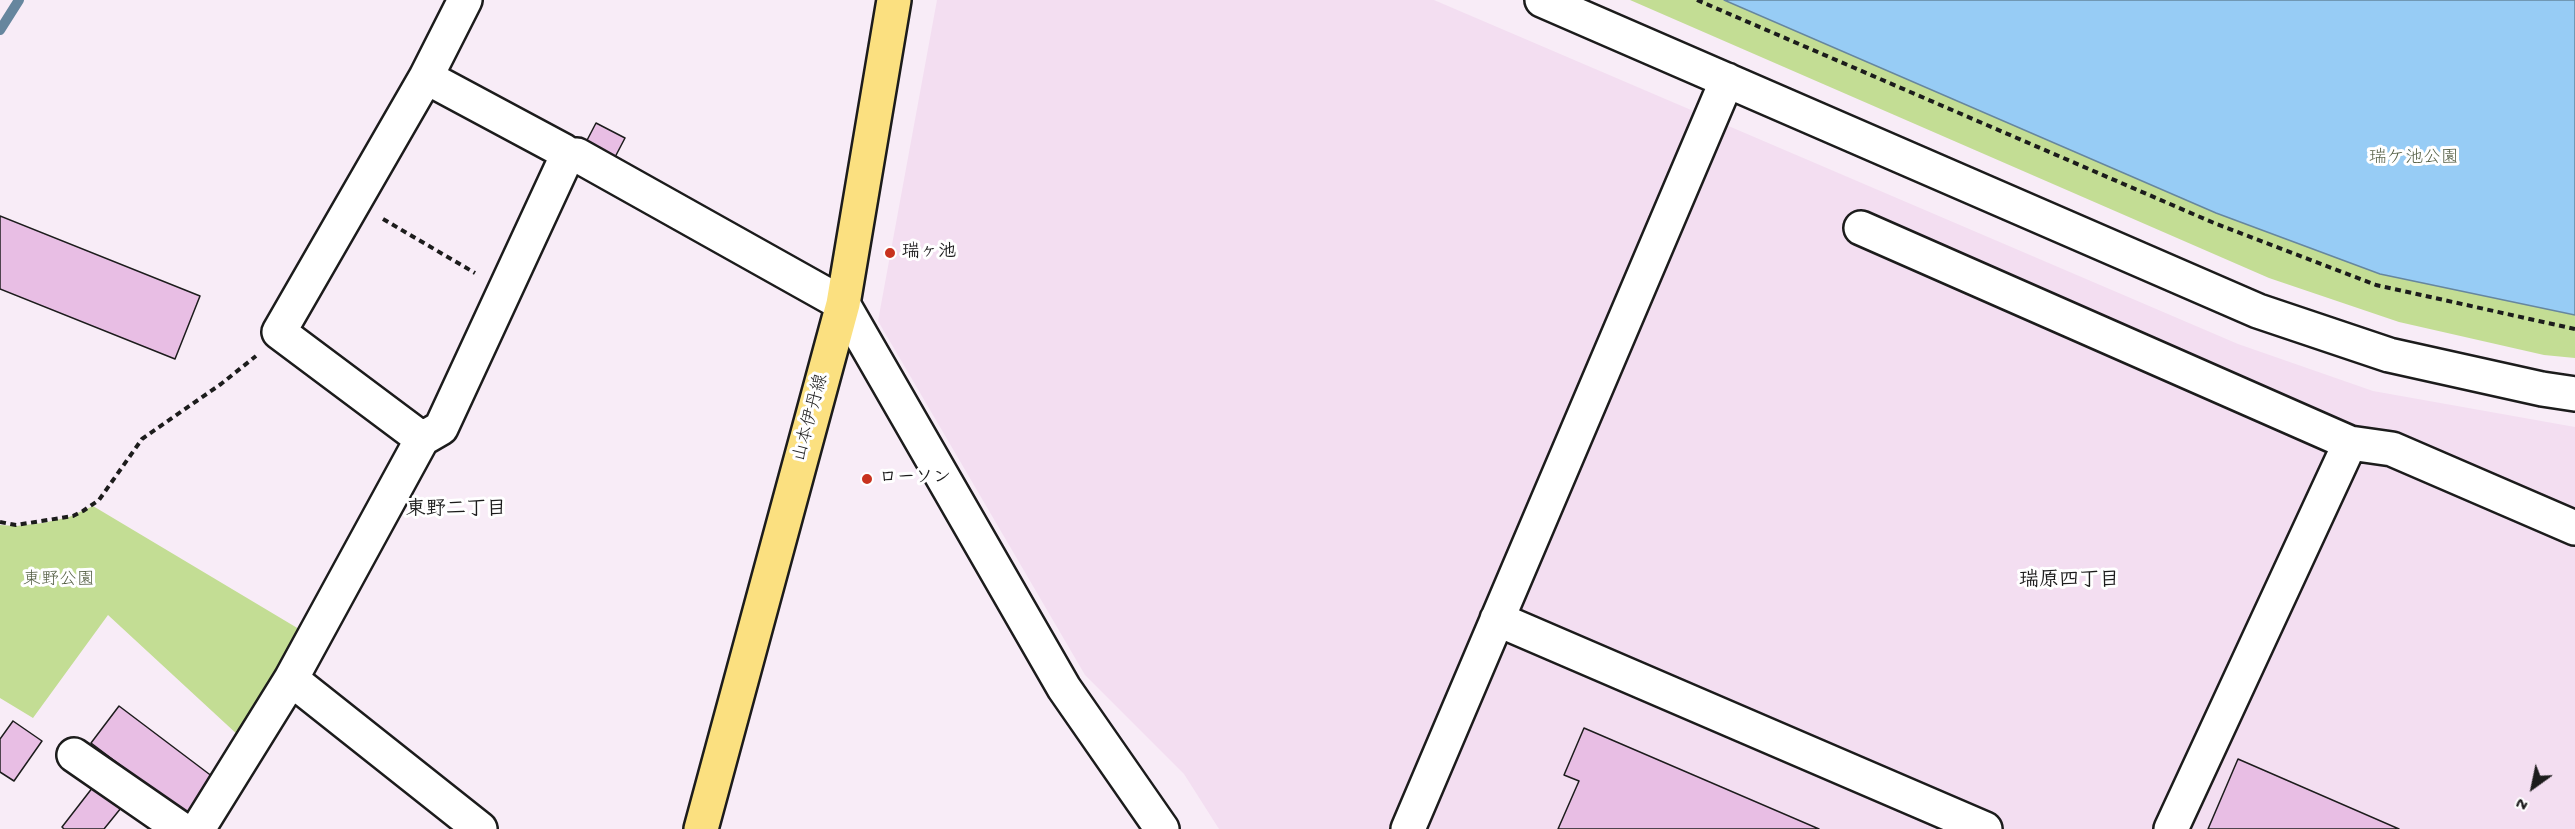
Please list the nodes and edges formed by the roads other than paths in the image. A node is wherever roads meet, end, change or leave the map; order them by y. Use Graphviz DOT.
graph roads {
  1 [pos="465,0"];
  2 [pos="894,0"];
  3 [pos="1542,0"];
  4 [pos="426,78"];
  5 [pos="1727,80"];
  6 [pos="567,156"];
  7 [pos="1861,228"];
  8 [pos="843,304"];
  9 [pos="2575,394"];
  10 [pos="422,439"];
  11 [pos="2350,443"];
  12 [pos="2575,528"];
  13 [pos="1497,619"];
  14 [pos="291,679"];
  15 [pos="74,755"];
  16 [pos="182,829"];
  17 [pos="198,829"];
  18 [pos="480,829"];
  19 [pos="701,829"];
  20 [pos="1162,829"];
  21 [pos="1408,829"];
  22 [pos="1985,829"];
  23 [pos="2171,829"];
  1 -- 4 [label="street"];
  2 -- 8 [label="main road, 山本伊丹線"];
  3 -- 5 [label="street"];
  4 -- 6 [label="street"];
  4 -- 10 [label="street"];
  5 -- 9 [label="street"];
  5 -- 13 [label="street"];
  6 -- 8 [label="street"];
  6 -- 10 [label="street"];
  7 -- 11 [label="street"];
  8 -- 19 [label="main road, 山本伊丹線"];
  8 -- 20 [label="street"];
  10 -- 14 [label="street"];
  11 -- 12 [label="street"];
  11 -- 23 [label="street"];
  13 -- 21 [label="street"];
  13 -- 22 [label="street"];
  14 -- 17 [label="street"];
  14 -- 18 [label="street"];
  15 -- 16 [label="street"];
}
